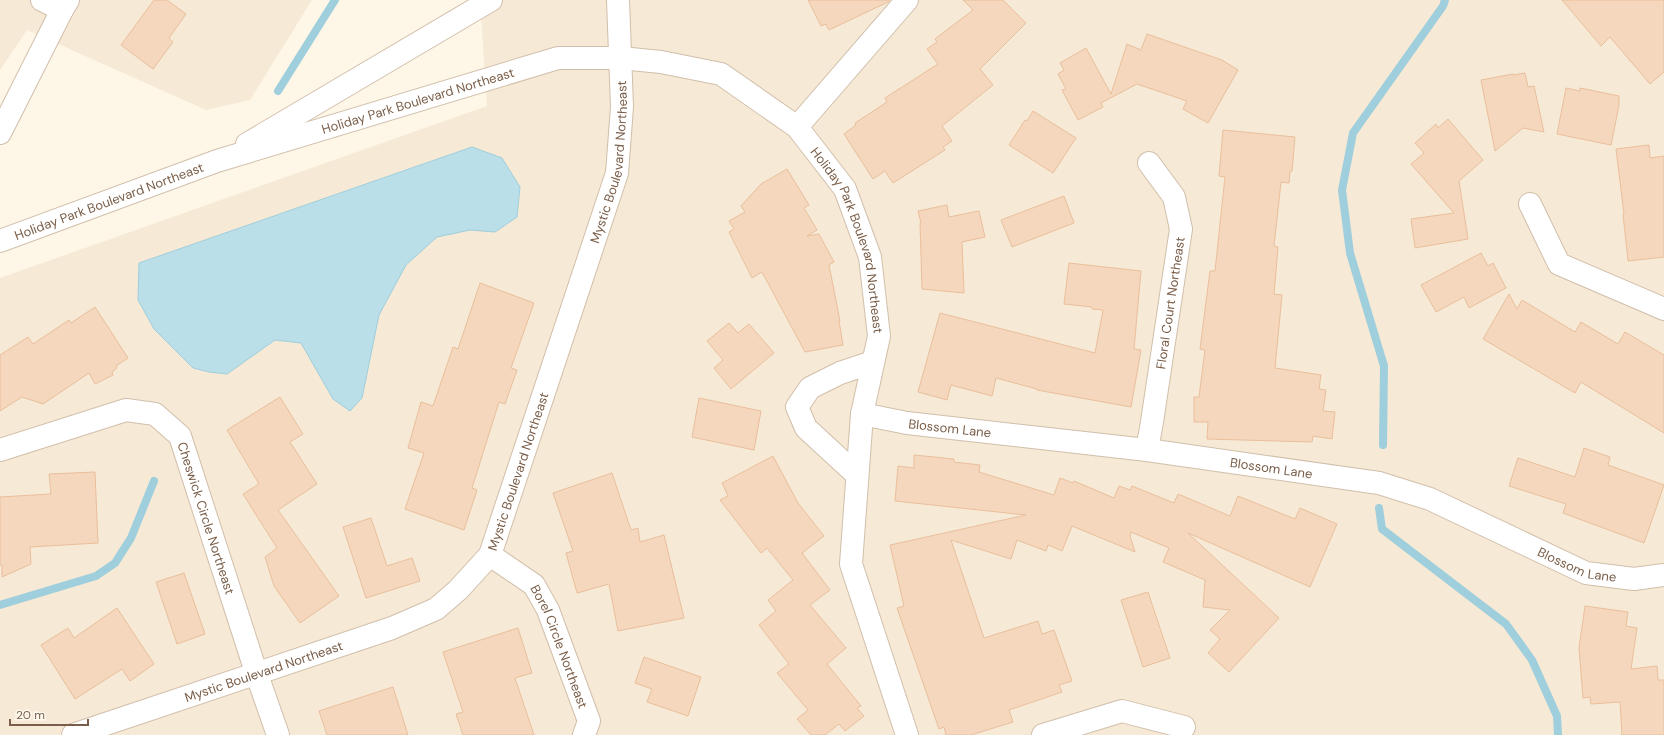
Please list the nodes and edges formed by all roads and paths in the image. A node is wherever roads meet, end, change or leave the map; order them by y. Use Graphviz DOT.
graph roads {
  1 [pos="42,0"];
  2 [pos="491,0"];
  3 [pos="618,0"];
  4 [pos="907,0"];
  5 [pos="65,5"];
  6 [pos="621,58"];
  7 [pos="797,127"];
  8 [pos="0,133"];
  9 [pos="217,161"];
  10 [pos="1149,164"];
  11 [pos="1530,204"];
  12 [pos="0,241"];
  13 [pos="1664,309"];
  14 [pos="873,362"];
  15 [pos="862,414"];
  16 [pos="0,450"];
  17 [pos="1146,450"];
  18 [pos="857,475"];
  19 [pos="490,555"];
  20 [pos="1664,575"];
  21 [pos="256,672"];
  22 [pos="1184,727"];
  23 [pos="73,735"];
  24 [pos="278,735"];
  25 [pos="584,735"];
  26 [pos="908,735"];
  27 [pos="1043,735"];
  1 -- 5 [label="street"];
  2 -- 9 [label="street, Holiday Park Boulevard Northeast"];
  3 -- 6 [label="street"];
  4 -- 7 [label="street"];
  5 -- 8 [label="street"];
  6 -- 7 [label="street, Holiday Park Boulevard Northeast"];
  6 -- 9 [label="street, Holiday Park Boulevard Northeast"];
  6 -- 19 [label="street, Mystic Boulevard Northeast"];
  7 -- 14 [label="street, Holiday Park Boulevard Northeast"];
  9 -- 12 [label="street, Holiday Park Boulevard Northeast"];
  10 -- 17 [label="street, Floral Court Northeast"];
  11 -- 13 [label="street"];
  14 -- 15 [label="street, Holiday Park Boulevard Northeast"];
  14 -- 18 [label="street"];
  15 -- 17 [label="street, Blossom Lane"];
  15 -- 18 [label="street, Holiday Park Boulevard Northeast"];
  16 -- 21 [label="street, Cheswick Circle Northeast"];
  17 -- 20 [label="street, Blossom Lane"];
  18 -- 26 [label="street, Holiday Park Boulevard Northeast"];
  19 -- 21 [label="street, Mystic Boulevard Northeast"];
  19 -- 25 [label="street, Borel Circle Northeast"];
  21 -- 23 [label="street, Mystic Boulevard Northeast"];
  21 -- 24 [label="street"];
  22 -- 27 [label="street"];
}
